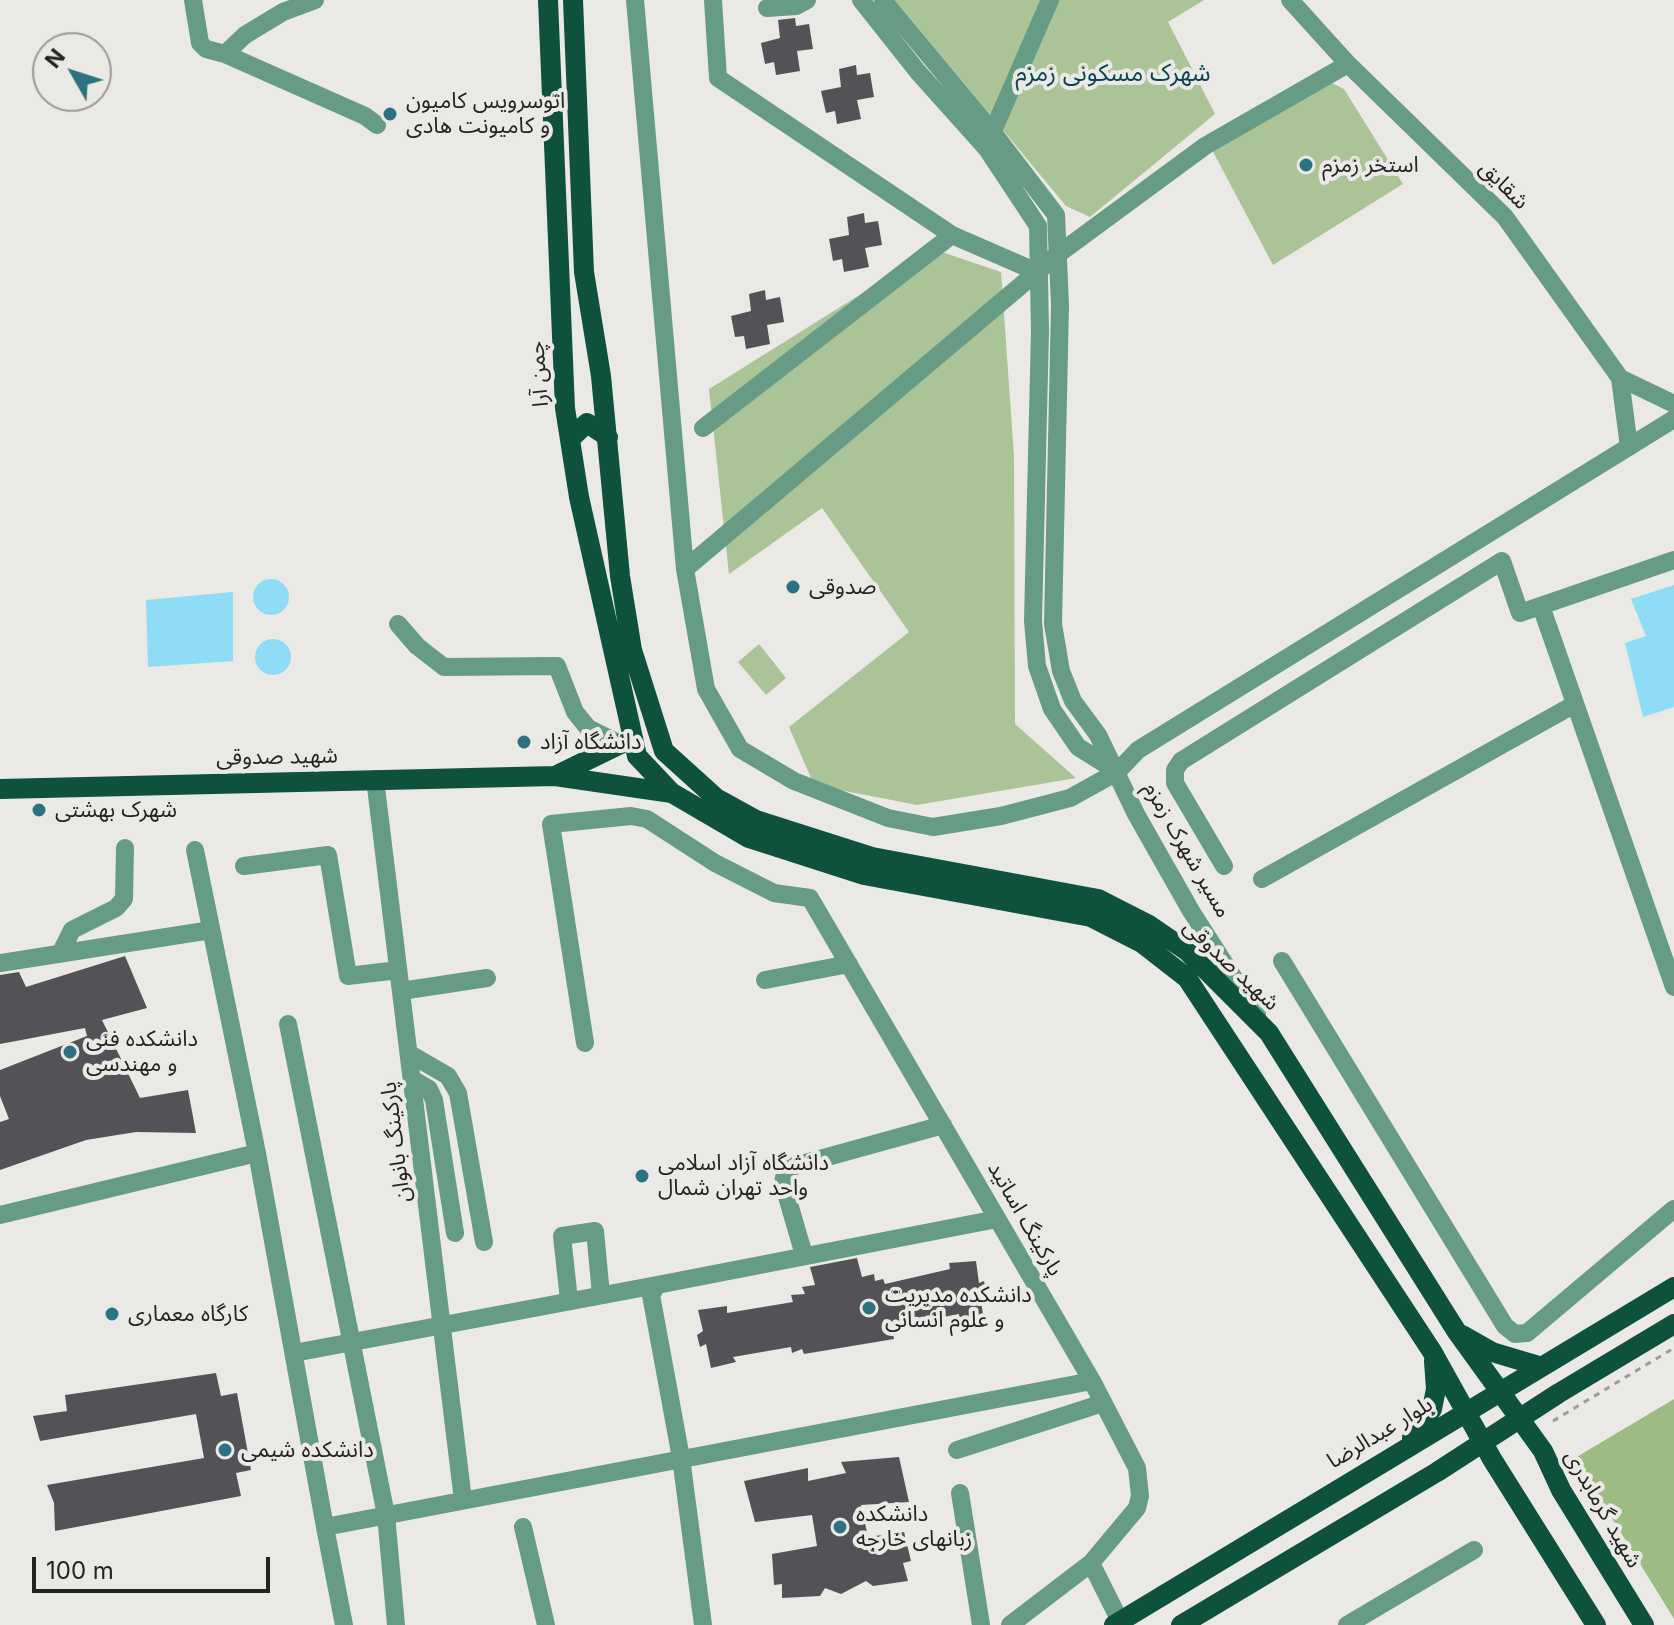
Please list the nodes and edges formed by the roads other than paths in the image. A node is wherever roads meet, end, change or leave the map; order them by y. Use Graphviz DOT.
graph roads {
  1 [pos="193,0"];
  2 [pos="315,0"];
  3 [pos="548,0"];
  4 [pos="573,0"];
  5 [pos="635,0"];
  6 [pos="713,0"];
  7 [pos="807,0"];
  8 [pos="861,0"];
  9 [pos="883,0"];
  10 [pos="1050,0"];
  11 [pos="1290,0"];
  12 [pos="767,8"];
  13 [pos="225,54"];
  14 [pos="1348,64"];
  15 [pos="926,68"];
  16 [pos="377,125"];
  17 [pos="991,130"];
  18 [pos="987,149"];
  19 [pos="952,235"];
  20 [pos="1057,255"];
  21 [pos="1037,272"];
  22 [pos="598,358"];
  23 [pos="562,363"];
  24 [pos="1620,378"];
  25 [pos="1674,404"];
  26 [pos="1674,419"];
  27 [pos="703,428"];
  28 [pos="608,437"];
  29 [pos="570,439"];
  30 [pos="1629,447"];
  31 [pos="1674,560"];
  32 [pos="685,569"];
  33 [pos="1541,606"];
  34 [pos="398,624"];
  35 [pos="1575,704"];
  36 [pos="626,741"];
  37 [pos="1117,772"];
  38 [pos="555,776"];
  39 [pos="375,779"];
  40 [pos="0,789"];
  41 [pos="672,793"];
  42 [pos="125,848"];
  43 [pos="195,850"];
  44 [pos="244,866"];
  45 [pos="1224,866"];
  46 [pos="1262,879"];
  47 [pos="211,930"];
  48 [pos="1210,939"];
  49 [pos="1187,951"];
  50 [pos="60,954"];
  51 [pos="1282,961"];
  52 [pos="0,963"];
  53 [pos="849,964"];
  54 [pos="398,970"];
  55 [pos="487,978"];
  56 [pos="765,980"];
  57 [pos="1674,987"];
  58 [pos="401,991"];
  59 [pos="288,1024"];
  60 [pos="1269,1033"];
  61 [pos="585,1043"];
  62 [pos="410,1054"];
  63 [pos="412,1079"];
  64 [pos="943,1125"];
  65 [pos="257,1153"];
  66 [pos="1674,1209"];
  67 [pos="0,1215"];
  68 [pos="997,1219"];
  69 [pos="455,1233"];
  70 [pos="484,1242"];
  71 [pos="804,1255"];
  72 [pos="657,1285"];
  73 [pos="1674,1287"];
  74 [pos="601,1295"];
  75 [pos="569,1300"];
  76 [pos="441,1323"];
  77 [pos="1674,1324"];
  78 [pos="1457,1332"];
  79 [pos="352,1342"];
  80 [pos="294,1353"];
  81 [pos="1433,1353"];
  82 [pos="1539,1366"];
  83 [pos="1092,1381"];
  84 [pos="1497,1391"];
  85 [pos="1103,1403"];
  86 [pos="1467,1409"];
  87 [pos="1518,1420"];
  88 [pos="1483,1442"];
  89 [pos="1408,1444"];
  90 [pos="957,1450"];
  91 [pos="681,1458"];
  92 [pos="960,1493"];
  93 [pos="463,1500"];
  94 [pos="386,1515"];
  95 [pos="325,1527"];
  96 [pos="523,1527"];
  97 [pos="1474,1550"];
  98 [pos="1091,1563"];
  99 [pos="1117,1623"];
  100 [pos="344,1625"];
  101 [pos="396,1625"];
  102 [pos="546,1625"];
  103 [pos="703,1625"];
  104 [pos="981,1625"];
  105 [pos="1010,1625"];
  106 [pos="1181,1625"];
  107 [pos="1347,1625"];
  108 [pos="1596,1625"];
  109 [pos="1644,1625"];
  1 -- 13 [label="street"];
  2 -- 13 [label="street"];
  3 -- 23 [label="main road, چمن آرا"];
  4 -- 22 [label="main road"];
  5 -- 32 [label="street"];
  6 -- 19 [label="street"];
  7 -- 12 [label="street"];
  8 -- 15 [label="street"];
  9 -- 15 [label="street"];
  10 -- 17 [label="street"];
  11 -- 14 [label="street, شقایق"];
  13 -- 16 [label="street"];
  14 -- 20 [label="street"];
  14 -- 24 [label="street, شقایق"];
  15 -- 17 [label="street, مسیر شهرک زمزم"];
  15 -- 18 [label="street"];
  17 -- 18 [label="street"];
  17 -- 20 [label="street, مسیر شهرک زمزم"];
  18 -- 21 [label="street"];
  19 -- 21 [label="street"];
  19 -- 27 [label="street"];
  20 -- 21 [label="street"];
  20 -- 37 [label="street, مسیر شهرک زمزم"];
  21 -- 32 [label="street"];
  21 -- 37 [label="street"];
  22 -- 23 [label="main road"];
  22 -- 28 [label="main road"];
  23 -- 29 [label="main road, چمن آرا"];
  24 -- 25 [label="street, شقایق"];
  24 -- 30 [label="street"];
  26 -- 30 [label="street"];
  28 -- 29 [label="main road"];
  28 -- 49 [label="main road, شهید صدوقی"];
  29 -- 36 [label="main road, چمن آرا"];
  30 -- 37 [label="street"];
  31 -- 33 [label="street"];
  32 -- 37 [label="street"];
  33 -- 35 [label="street"];
  33 -- 45 [label="street"];
  34 -- 36 [label="street"];
  35 -- 46 [label="street"];
  35 -- 57 [label="street"];
  36 -- 38 [label="main road"];
  36 -- 41 [label="main road, شهید صدوقی"];
  37 -- 48 [label="street, مسیر شهرک زمزم"];
  38 -- 39 [label="main road, شهید صدوقی"];
  38 -- 41 [label="main road, شهید صدوقی"];
  39 -- 40 [label="main road, شهید صدوقی"];
  39 -- 54 [label="street, پارکینگ بانوان"];
  41 -- 81 [label="main road, شهید صدوقی"];
  42 -- 50 [label="street"];
  43 -- 47 [label="street"];
  44 -- 54 [label="street"];
  47 -- 50 [label="street"];
  47 -- 65 [label="street"];
  48 -- 49 [label="street"];
  48 -- 60 [label="street, مسیر شهرک زمزم"];
  49 -- 60 [label="main road, شهید صدوقی"];
  50 -- 52 [label="street"];
  51 -- 66 [label="street"];
  53 -- 56 [label="street"];
  53 -- 61 [label="street, پارکینگ اساتید"];
  53 -- 64 [label="street, پارکینگ اساتید"];
  54 -- 58 [label="street, پارکینگ بانوان"];
  55 -- 58 [label="street"];
  58 -- 62 [label="street, پارکینگ بانوان"];
  59 -- 79 [label="street"];
  60 -- 78 [label="main road, شهید صدوقی"];
  62 -- 63 [label="street, پارکینگ بانوان"];
  62 -- 70 [label="street"];
  63 -- 69 [label="street"];
  63 -- 76 [label="street, پارکینگ بانوان"];
  64 -- 68 [label="street, پارکینگ اساتید"];
  64 -- 71 [label="street"];
  65 -- 67 [label="street"];
  65 -- 80 [label="street"];
  68 -- 71 [label="street"];
  68 -- 83 [label="street, پارکینگ اساتید"];
  71 -- 72 [label="street"];
  72 -- 74 [label="street"];
  72 -- 91 [label="street"];
  73 -- 82 [label="main road, بلوار عبدالرضا"];
  74 -- 75 [label="street"];
  74 -- 75 [label="street"];
  75 -- 76 [label="street"];
  76 -- 79 [label="street"];
  76 -- 93 [label="street, پارکینگ بانوان"];
  77 -- 87 [label="main road"];
  78 -- 82 [label="main road"];
  78 -- 84 [label="main road, شهید صدوقی"];
  79 -- 80 [label="street"];
  79 -- 94 [label="street"];
  80 -- 95 [label="street"];
  81 -- 86 [label="main road, شهید صدوقی"];
  81 -- 89 [label="main road"];
  82 -- 84 [label="main road, بلوار عبدالرضا"];
  83 -- 85 [label="street, پارکینگ اساتید"];
  83 -- 91 [label="street"];
  84 -- 86 [label="main road, بلوار عبدالرضا"];
  84 -- 87 [label="main road, شهید گرمابدری"];
  85 -- 90 [label="street"];
  85 -- 98 [label="street, پارکینگ اساتید"];
  86 -- 88 [label="main road, شهید صدوقی"];
  86 -- 89 [label="main road, بلوار عبدالرضا"];
  87 -- 88 [label="main road"];
  87 -- 109 [label="main road, شهید گرمابدری"];
  88 -- 106 [label="main road"];
  88 -- 108 [label="main road"];
  89 -- 99 [label="main road, بلوار عبدالرضا"];
  91 -- 93 [label="street"];
  91 -- 103 [label="street"];
  92 -- 104 [label="street"];
  93 -- 94 [label="street"];
  94 -- 95 [label="street"];
  94 -- 101 [label="street"];
  95 -- 100 [label="street"];
  96 -- 102 [label="street"];
  97 -- 107 [label="street"];
  98 -- 99 [label="street"];
  98 -- 105 [label="street, پارکینگ اساتید"];
}
